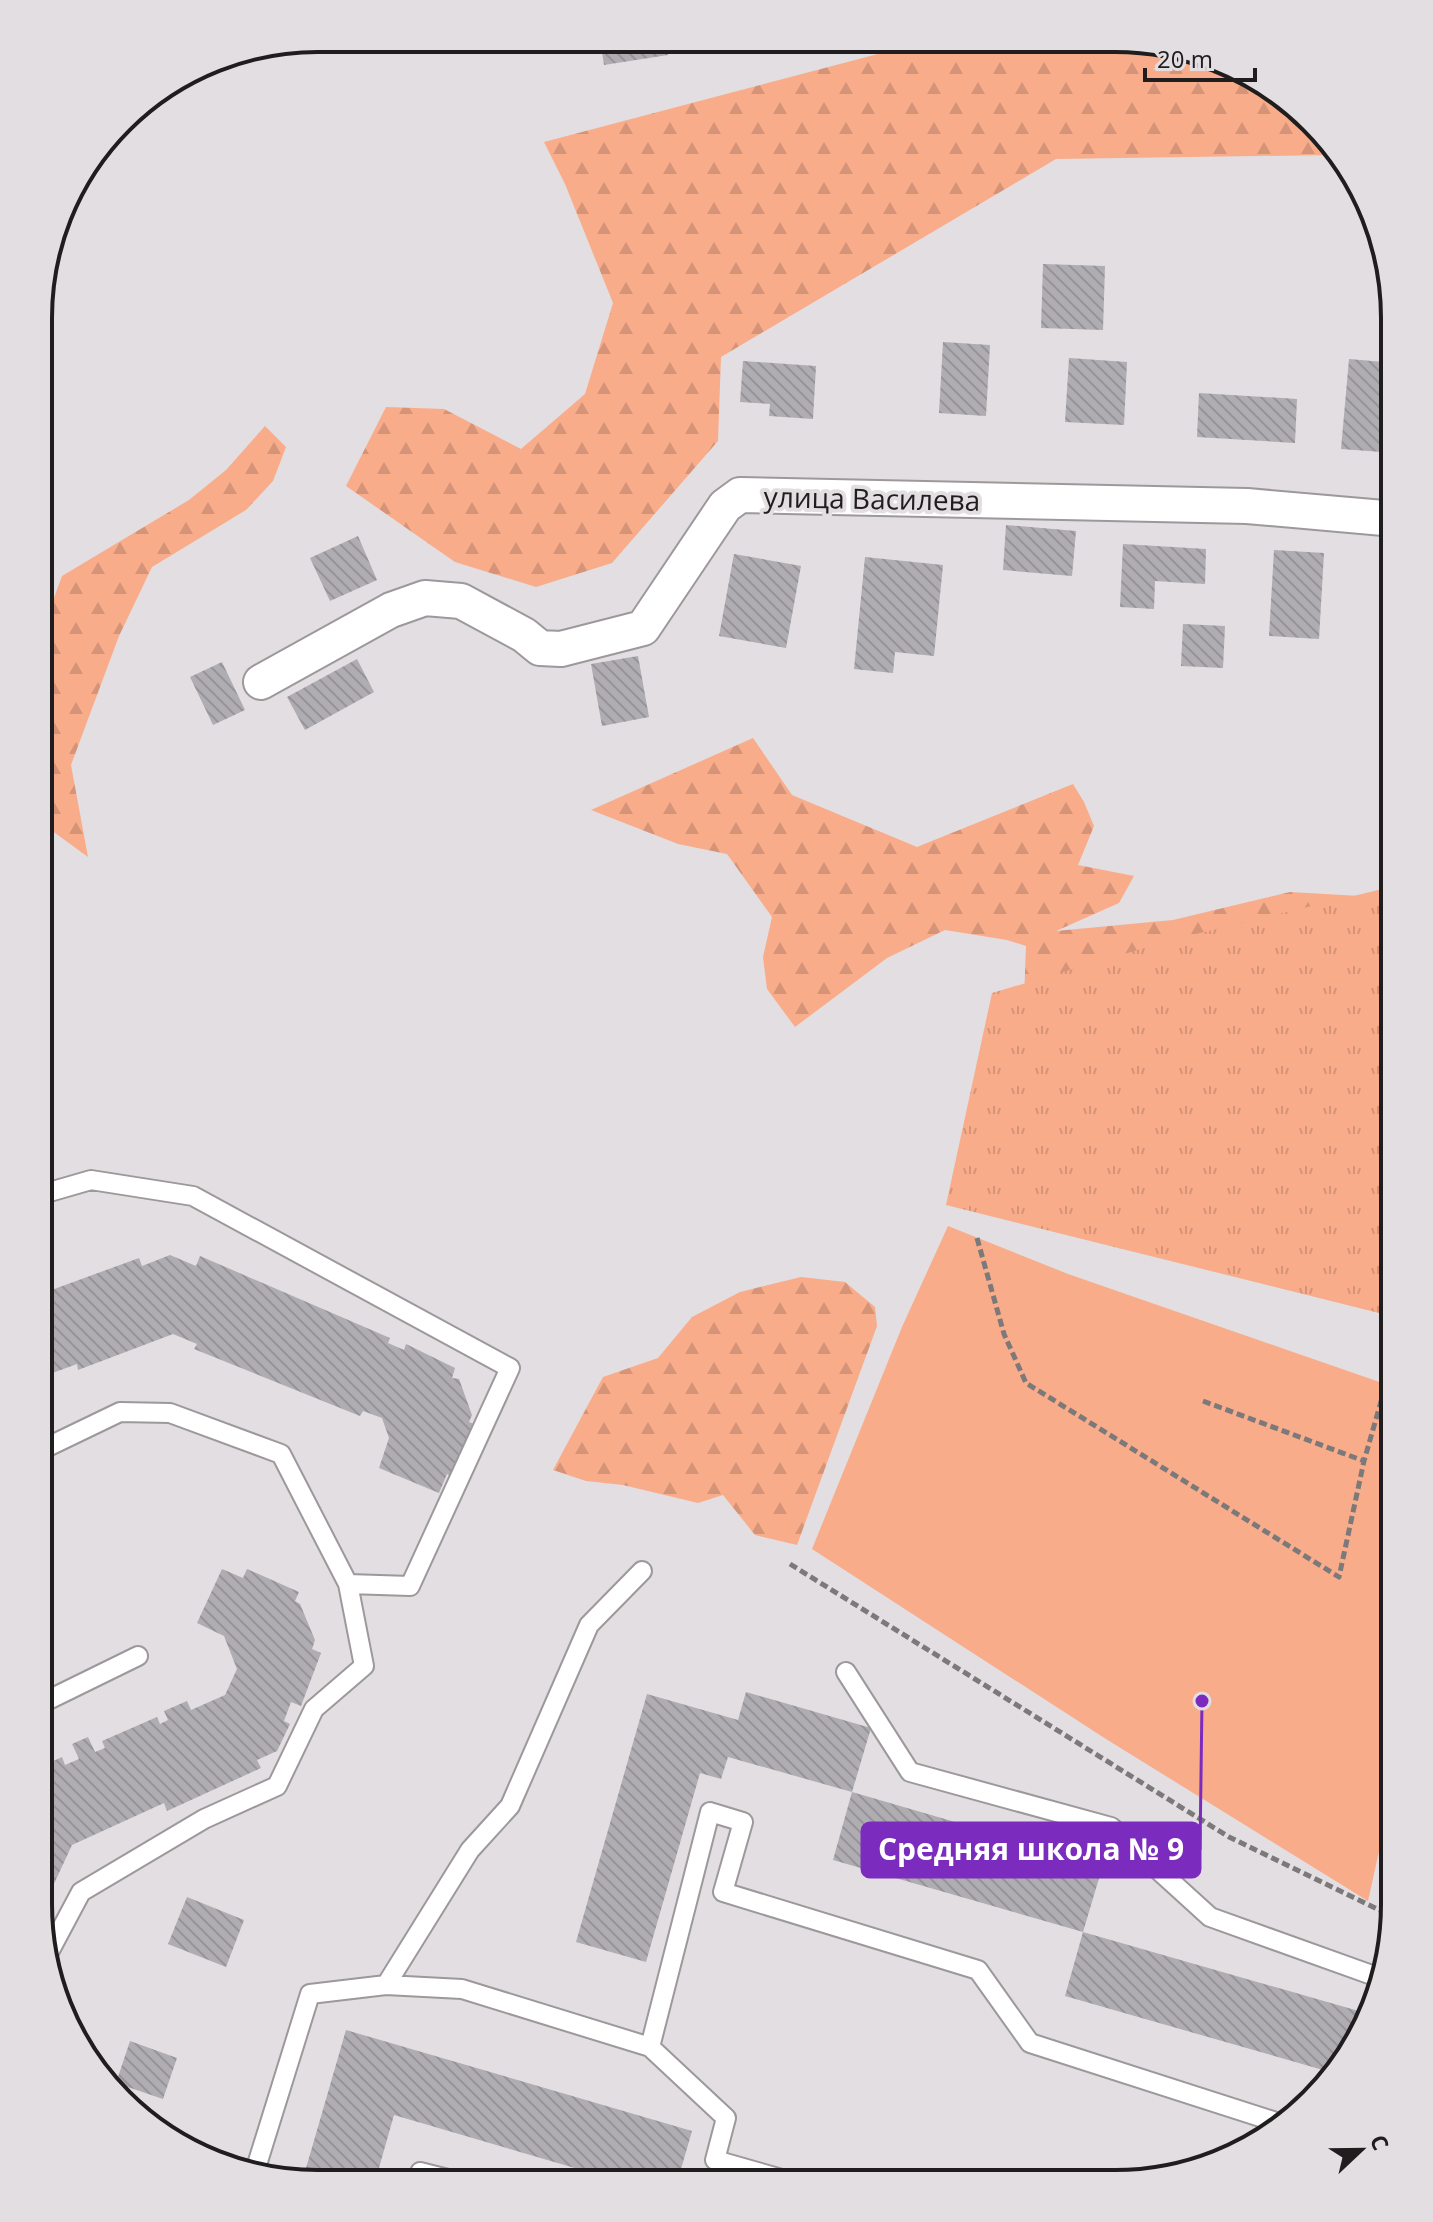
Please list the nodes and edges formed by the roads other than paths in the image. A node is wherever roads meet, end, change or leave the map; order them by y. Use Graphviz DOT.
graph roads {
  1 [pos="1381,518"];
  2 [pos="261,682"];
  3 [pos="52,1191"];
  4 [pos="52,1445"];
  5 [pos="642,1571"];
  6 [pos="348,1584"];
  7 [pos="138,1656"];
  8 [pos="846,1672"];
  9 [pos="52,1698"];
  10 [pos="55,1941"];
  11 [pos="1371,1975"];
  12 [pos="386,1985"];
  13 [pos="650,2047"];
  14 [pos="1270,2120"];
  15 [pos="258,2163"];
  16 [pos="750,2170"];
  1 -- 2 [label="street, улица Василева"];
  3 -- 6 [label="lane"];
  4 -- 6 [label="lane"];
  5 -- 12 [label="lane"];
  6 -- 10 [label="lane"];
  7 -- 9 [label="lane"];
  8 -- 11 [label="lane"];
  12 -- 13 [label="lane"];
  12 -- 15 [label="lane"];
  13 -- 14 [label="lane"];
  13 -- 16 [label="lane"];
}
